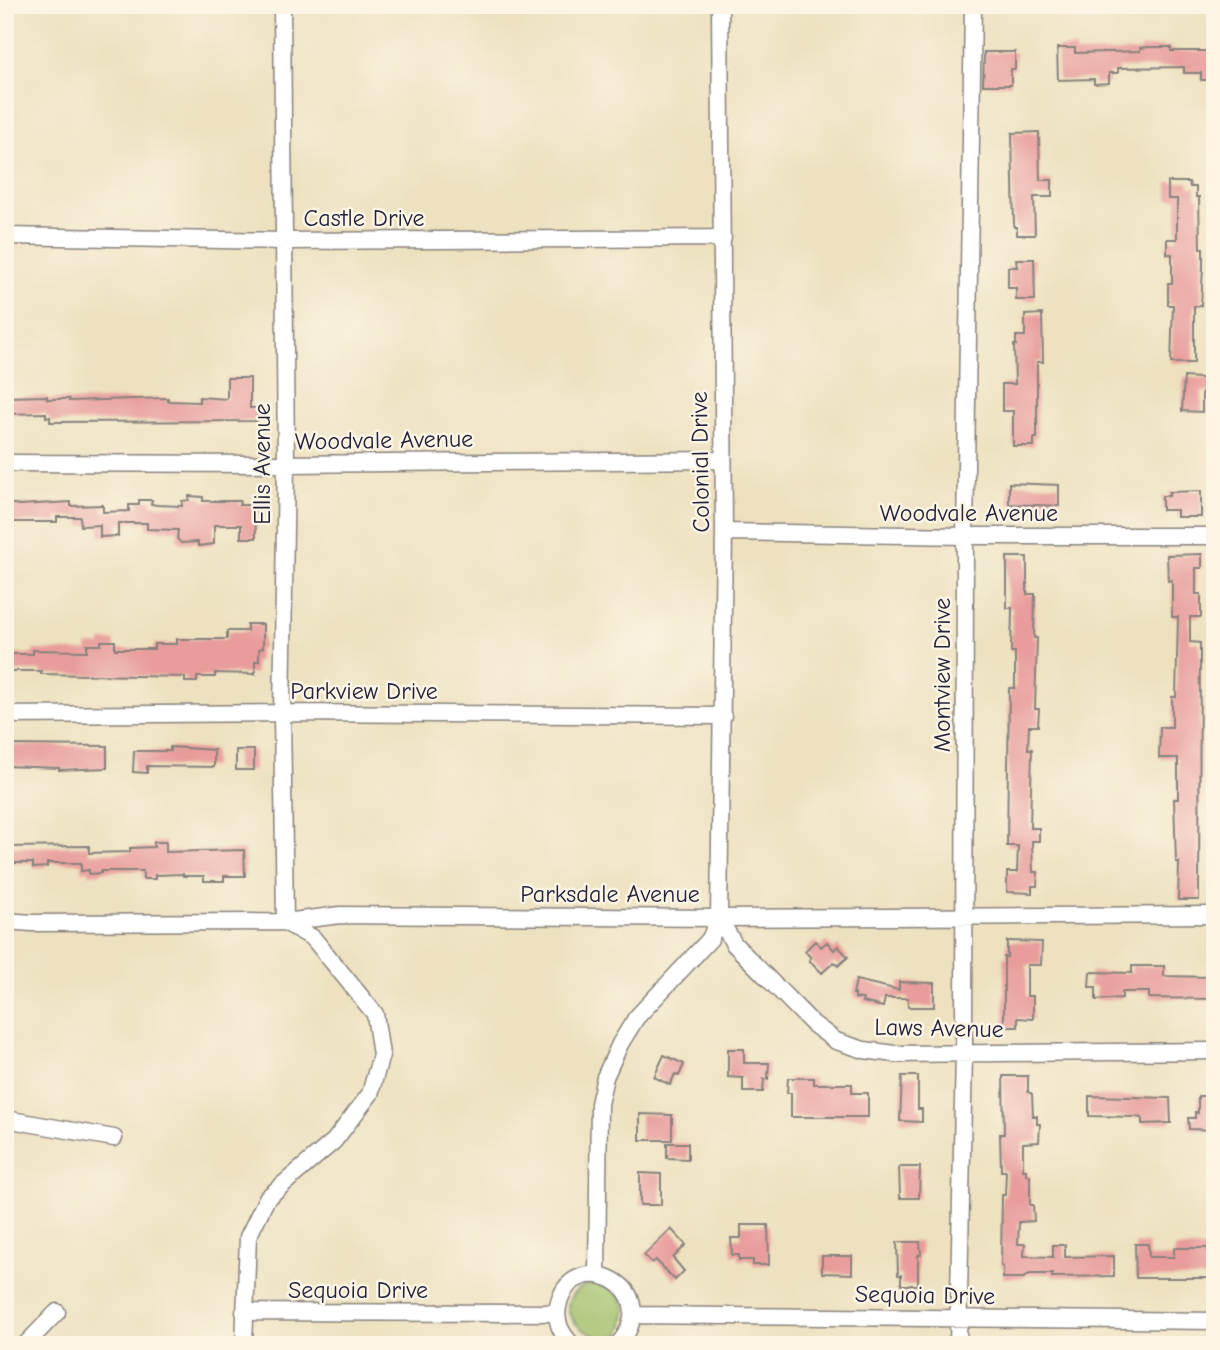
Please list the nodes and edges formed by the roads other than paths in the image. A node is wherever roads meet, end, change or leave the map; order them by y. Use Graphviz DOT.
graph roads {
  1 [pos="282,5"];
  2 [pos="720,5"];
  3 [pos="973,5"];
  4 [pos="5,236"];
  5 [pos="723,239"];
  6 [pos="284,241"];
  7 [pos="722,460"];
  8 [pos="5,463"];
  9 [pos="286,464"];
  10 [pos="724,532"];
  11 [pos="965,536"];
  12 [pos="1215,536"];
  13 [pos="282,713"];
  14 [pos="5,715"];
  15 [pos="723,716"];
  16 [pos="964,915"];
  17 [pos="1215,915"];
  18 [pos="719,918"];
  19 [pos="5,921"];
  20 [pos="285,922"];
  21 [pos="1215,1051"];
  22 [pos="964,1052"];
  23 [pos="5,1119"];
  24 [pos="114,1138"];
  25 [pos="597,1274"];
  26 [pos="57,1312"];
  27 [pos="244,1312"];
  28 [pos="556,1313"];
  29 [pos="634,1315"];
  30 [pos="958,1318"];
  31 [pos="1215,1321"];
  32 [pos="25,1345"];
  33 [pos="244,1345"];
  34 [pos="572,1345"];
  35 [pos="618,1345"];
  36 [pos="958,1345"];
  1 -- 6 [label="street, Ellis Avenue"];
  2 -- 5 [label="street, Colonial Drive"];
  3 -- 11 [label="street, Montview Drive"];
  4 -- 6 [label="street, Castle Drive"];
  5 -- 6 [label="street, Castle Drive"];
  5 -- 7 [label="street, Colonial Drive"];
  6 -- 9 [label="street, Ellis Avenue"];
  7 -- 9 [label="street, Woodvale Avenue"];
  7 -- 10 [label="street, Colonial Drive"];
  8 -- 9 [label="street, Woodvale Avenue"];
  9 -- 13 [label="street, Ellis Avenue"];
  10 -- 11 [label="street, Woodvale Avenue"];
  10 -- 15 [label="street, Colonial Drive"];
  11 -- 12 [label="street, Woodvale Avenue"];
  11 -- 16 [label="street, Montview Drive"];
  13 -- 14 [label="street, Parkview Drive"];
  13 -- 15 [label="street, Parkview Drive"];
  13 -- 20 [label="street, Ellis Avenue"];
  15 -- 18 [label="street, Colonial Drive"];
  16 -- 17 [label="street, Parksdale Avenue"];
  16 -- 18 [label="street, Parksdale Avenue"];
  16 -- 22 [label="street, Montview Drive"];
  18 -- 20 [label="street, Parksdale Avenue"];
  18 -- 22 [label="street, Laws Avenue"];
  18 -- 25 [label="street"];
  19 -- 20 [label="street, Parksdale Avenue"];
  20 -- 27 [label="street"];
  21 -- 22 [label="street, Laws Avenue"];
  22 -- 30 [label="street, Montview Drive"];
  23 -- 24 [label="street"];
  25 -- 28 [label="street"];
  25 -- 29 [label="street"];
  26 -- 32 [label="street"];
  27 -- 28 [label="street, Sequoia Drive"];
  27 -- 33 [label="street"];
  28 -- 34 [label="street"];
  29 -- 30 [label="street, Sequoia Drive"];
  29 -- 35 [label="street"];
  30 -- 31 [label="street, Sequoia Drive"];
  30 -- 36 [label="street, Montview Drive"];
}
